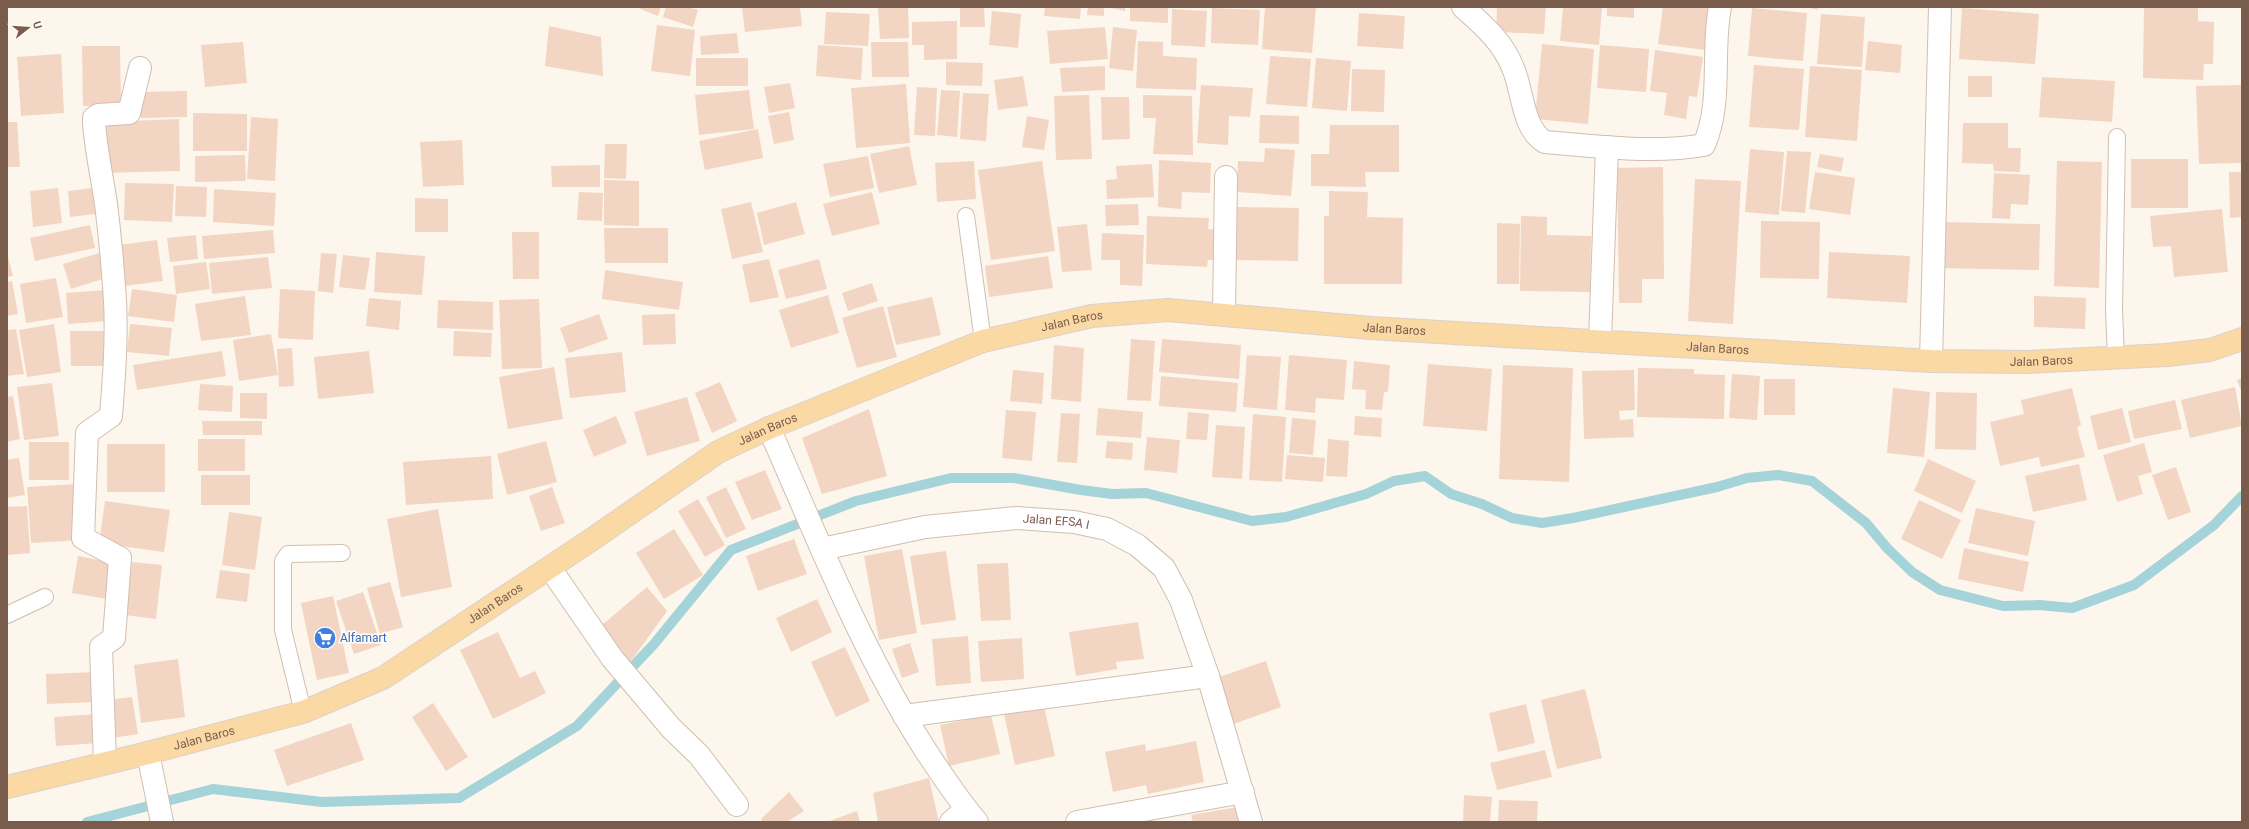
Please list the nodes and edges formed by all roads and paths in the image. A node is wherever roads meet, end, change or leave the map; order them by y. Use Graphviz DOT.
graph roads {
  1 [pos="1463,7"];
  2 [pos="1720,7"];
  3 [pos="1940,7"];
  4 [pos="140,68"];
  5 [pos="2117,137"];
  6 [pos="1607,147"];
  7 [pos="1226,177"];
  8 [pos="966,216"];
  9 [pos="1224,315"];
  10 [pos="2242,339"];
  11 [pos="984,341"];
  12 [pos="1600,341"];
  13 [pos="2116,358"];
  14 [pos="1931,361"];
  15 [pos="769,428"];
  16 [pos="819,543"];
  17 [pos="342,553"];
  18 [pos="550,568"];
  19 [pos="45,597"];
  20 [pos="7,615"];
  21 [pos="1208,676"];
  22 [pos="303,712"];
  23 [pos="904,716"];
  24 [pos="148,753"];
  25 [pos="105,763"];
  26 [pos="7,787"];
  27 [pos="1243,792"];
  28 [pos="737,805"];
  29 [pos="965,818"];
  30 [pos="162,822"];
  31 [pos="1077,822"];
  32 [pos="1251,822"];
  1 -- 6 [label="street"];
  2 -- 6 [label="street"];
  3 -- 14 [label="street"];
  4 -- 25 [label="street"];
  5 -- 13 [label="lane"];
  6 -- 12 [label="street"];
  7 -- 9 [label="street"];
  8 -- 11 [label="lane"];
  9 -- 11 [label="main road, Jalan Baros"];
  9 -- 12 [label="main road, Jalan Baros"];
  10 -- 13 [label="main road, Jalan Baros"];
  11 -- 15 [label="main road, Jalan Baros"];
  12 -- 14 [label="main road, Jalan Baros"];
  13 -- 14 [label="main road, Jalan Baros"];
  15 -- 16 [label="street"];
  15 -- 18 [label="main road, Jalan Baros"];
  16 -- 21 [label="street, Jalan EFSA I"];
  16 -- 23 [label="street"];
  17 -- 22 [label="lane"];
  18 -- 22 [label="main road, Jalan Baros"];
  18 -- 28 [label="street"];
  19 -- 20 [label="lane"];
  21 -- 23 [label="street"];
  21 -- 27 [label="street, Jalan EFSA I"];
  22 -- 24 [label="main road, Jalan Baros"];
  23 -- 29 [label="street"];
  24 -- 25 [label="main road, Jalan Baros"];
  24 -- 30 [label="street"];
  25 -- 26 [label="main road, Jalan Baros"];
  27 -- 31 [label="street"];
  27 -- 32 [label="street, Jalan EFSA I"];
}
